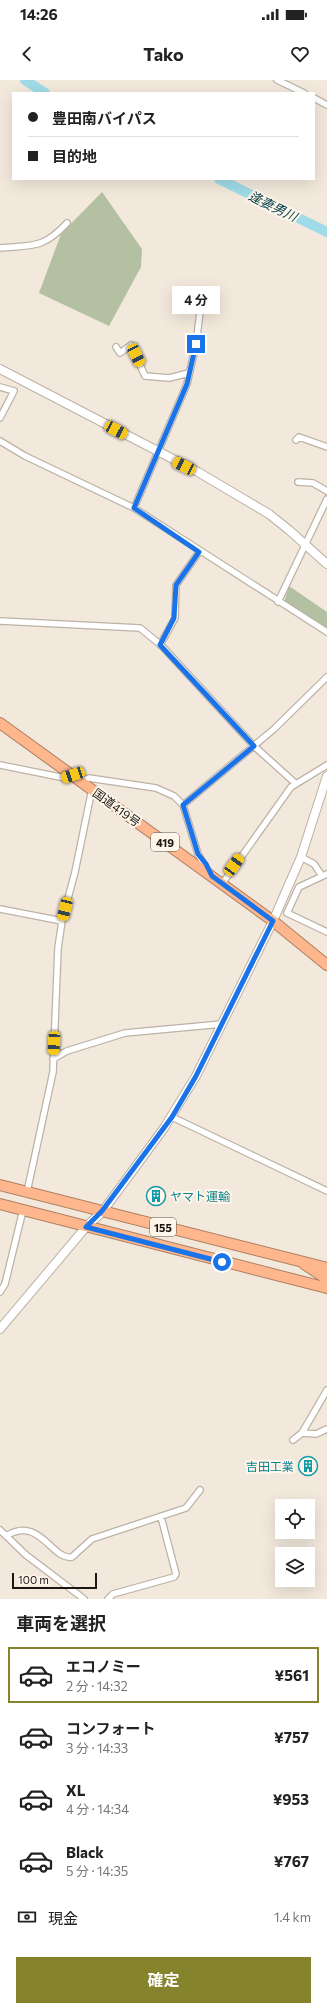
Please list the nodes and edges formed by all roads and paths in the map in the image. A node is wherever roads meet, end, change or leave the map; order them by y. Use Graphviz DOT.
graph roads {
  1 [pos="277,80"];
  2 [pos="302,92"];
  3 [pos="315,99"];
  4 [pos="327,105"];
  5 [pos="67,223"];
  6 [pos="0,248"];
  7 [pos="200,312"];
  8 [pos="116,347"];
  9 [pos="0,369"];
  10 [pos="189,373"];
  11 [pos="0,387"];
  12 [pos="0,418"];
  13 [pos="296,440"];
  14 [pos="0,441"];
  15 [pos="327,447"];
  16 [pos="157,453"];
  17 [pos="298,482"];
  18 [pos="327,491"];
  19 [pos="327,499"];
  20 [pos="134,508"];
  21 [pos="305,543"];
  22 [pos="199,552"];
  23 [pos="327,564"];
  24 [pos="278,602"];
  25 [pos="0,621"];
  26 [pos="327,632"];
  27 [pos="160,645"];
  28 [pos="327,677"];
  29 [pos="0,723"];
  30 [pos="254,746"];
  31 [pos="0,765"];
  32 [pos="327,765"];
  33 [pos="327,776"];
  34 [pos="76,778"];
  35 [pos="295,784"];
  36 [pos="92,788"];
  37 [pos="183,805"];
  38 [pos="301,857"];
  39 [pos="324,875"];
  40 [pos="212,876"];
  41 [pos="222,884"];
  42 [pos="0,909"];
  43 [pos="62,921"];
  44 [pos="273,921"];
  45 [pos="327,932"];
  46 [pos="327,965"];
  47 [pos="222,1024"];
  48 [pos="53,1059"];
  49 [pos="172,1117"];
  50 [pos="0,1185"];
  51 [pos="327,1191"];
  52 [pos="27,1192"];
  53 [pos="0,1204"];
  54 [pos="23,1210"];
  55 [pos="102,1211"];
  56 [pos="86,1227"];
  57 [pos="300,1261"];
  58 [pos="327,1268"];
  59 [pos="327,1279"];
  60 [pos="327,1288"];
  61 [pos="0,1292"];
  62 [pos="0,1328"];
  63 [pos="327,1390"];
  64 [pos="327,1429"];
  65 [pos="302,1433"];
  66 [pos="293,1440"];
  67 [pos="200,1490"];
  68 [pos="161,1517"];
  69 [pos="0,1530"];
  70 [pos="6,1536"];
  71 [pos="84,1599"];
  72 [pos="108,1599"];
  1 -- 2 [label="street"];
  3 -- 4 [label="street"];
  5 -- 6 [label="street"];
  7 -- 10 [label="street"];
  8 -- 10 [label="street"];
  9 -- 16 [label="street"];
  10 -- 16 [label="street"];
  11 -- 12 [label="street"];
  13 -- 15 [label="street"];
  14 -- 20 [label="street"];
  16 -- 20 [label="street"];
  16 -- 21 [label="street"];
  17 -- 18 [label="street"];
  19 -- 21 [label="street"];
  20 -- 22 [label="street"];
  21 -- 23 [label="street"];
  21 -- 24 [label="street"];
  22 -- 24 [label="street"];
  22 -- 27 [label="street"];
  24 -- 26 [label="street"];
  25 -- 27 [label="street"];
  27 -- 30 [label="street"];
  28 -- 30 [label="street"];
  29 -- 34 [label="highway, 国道419号 / 419"];
  30 -- 35 [label="street"];
  30 -- 37 [label="street"];
  31 -- 34 [label="street"];
  32 -- 35 [label="street"];
  33 -- 38 [label="street"];
  34 -- 36 [label="highway, 国道419号 / 419"];
  34 -- 37 [label="street"];
  35 -- 41 [label="street"];
  36 -- 40 [label="highway, 国道419号 / 419"];
  36 -- 43 [label="street"];
  37 -- 40 [label="street"];
  38 -- 39 [label="street"];
  38 -- 44 [label="street"];
  39 -- 45 [label="street"];
  40 -- 41 [label="highway, 国道419号 / 419"];
  41 -- 44 [label="highway, 国道419号 / 419"];
  42 -- 43 [label="street"];
  43 -- 48 [label="street"];
  44 -- 46 [label="highway, 国道419号 / 419"];
  44 -- 47 [label="street"];
  47 -- 48 [label="street"];
  47 -- 49 [label="street"];
  48 -- 52 [label="street"];
  49 -- 51 [label="street"];
  49 -- 55 [label="street"];
  50 -- 52 [label="highway, 155"];
  52 -- 55 [label="highway, 155"];
  53 -- 54 [label="highway, 155"];
  54 -- 56 [label="highway, 155"];
  54 -- 61 [label="street"];
  55 -- 56 [label="street"];
  55 -- 57 [label="highway, 155"];
  56 -- 60 [label="highway, 155"];
  56 -- 62 [label="street"];
  57 -- 58 [label="highway, 155"];
  57 -- 59 [label="highway"];
  63 -- 65 [label="street"];
  64 -- 65 [label="street"];
  65 -- 66 [label="street"];
  67 -- 68 [label="street"];
  68 -- 70 [label="street"];
  68 -- 72 [label="street"];
  69 -- 70 [label="street"];
  70 -- 71 [label="street"];
}
